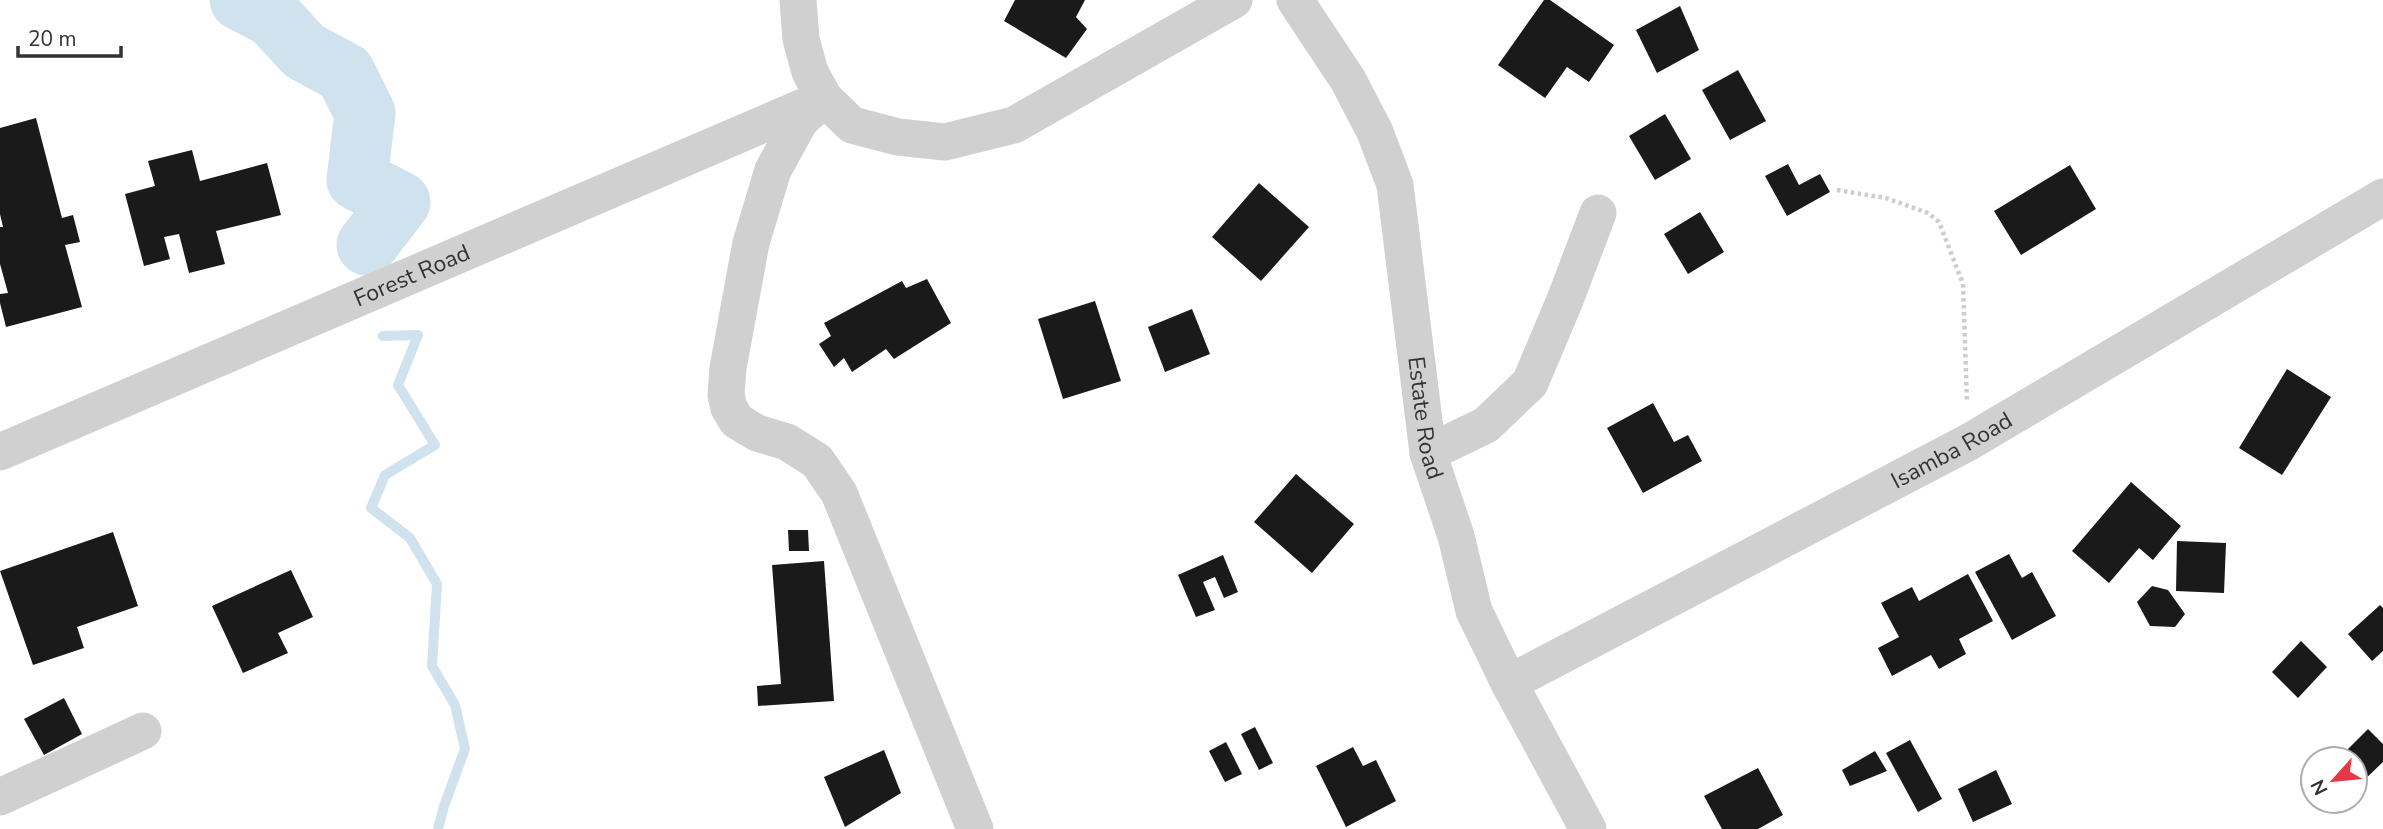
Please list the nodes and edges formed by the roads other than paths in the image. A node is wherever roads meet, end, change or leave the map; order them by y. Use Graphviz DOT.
graph roads {
  1 [pos="798,0"];
  2 [pos="1234,0"];
  3 [pos="1295,0"];
  4 [pos="824,98"];
  5 [pos="2383,197"];
  6 [pos="1598,213"];
  7 [pos="0,452"];
  8 [pos="1428,453"];
  9 [pos="1508,683"];
  10 [pos="143,731"];
  11 [pos="0,797"];
  12 [pos="975,829"];
  13 [pos="1588,829"];
  1 -- 4 [label="street"];
  2 -- 4 [label="street"];
  3 -- 8 [label="street, Estate Road"];
  4 -- 7 [label="street, Forest Road"];
  4 -- 12 [label="street"];
  5 -- 9 [label="street, Isamba Road"];
  6 -- 8 [label="street"];
  8 -- 9 [label="street, Estate Road"];
  9 -- 13 [label="street, Estate Road"];
  10 -- 11 [label="street"];
}
